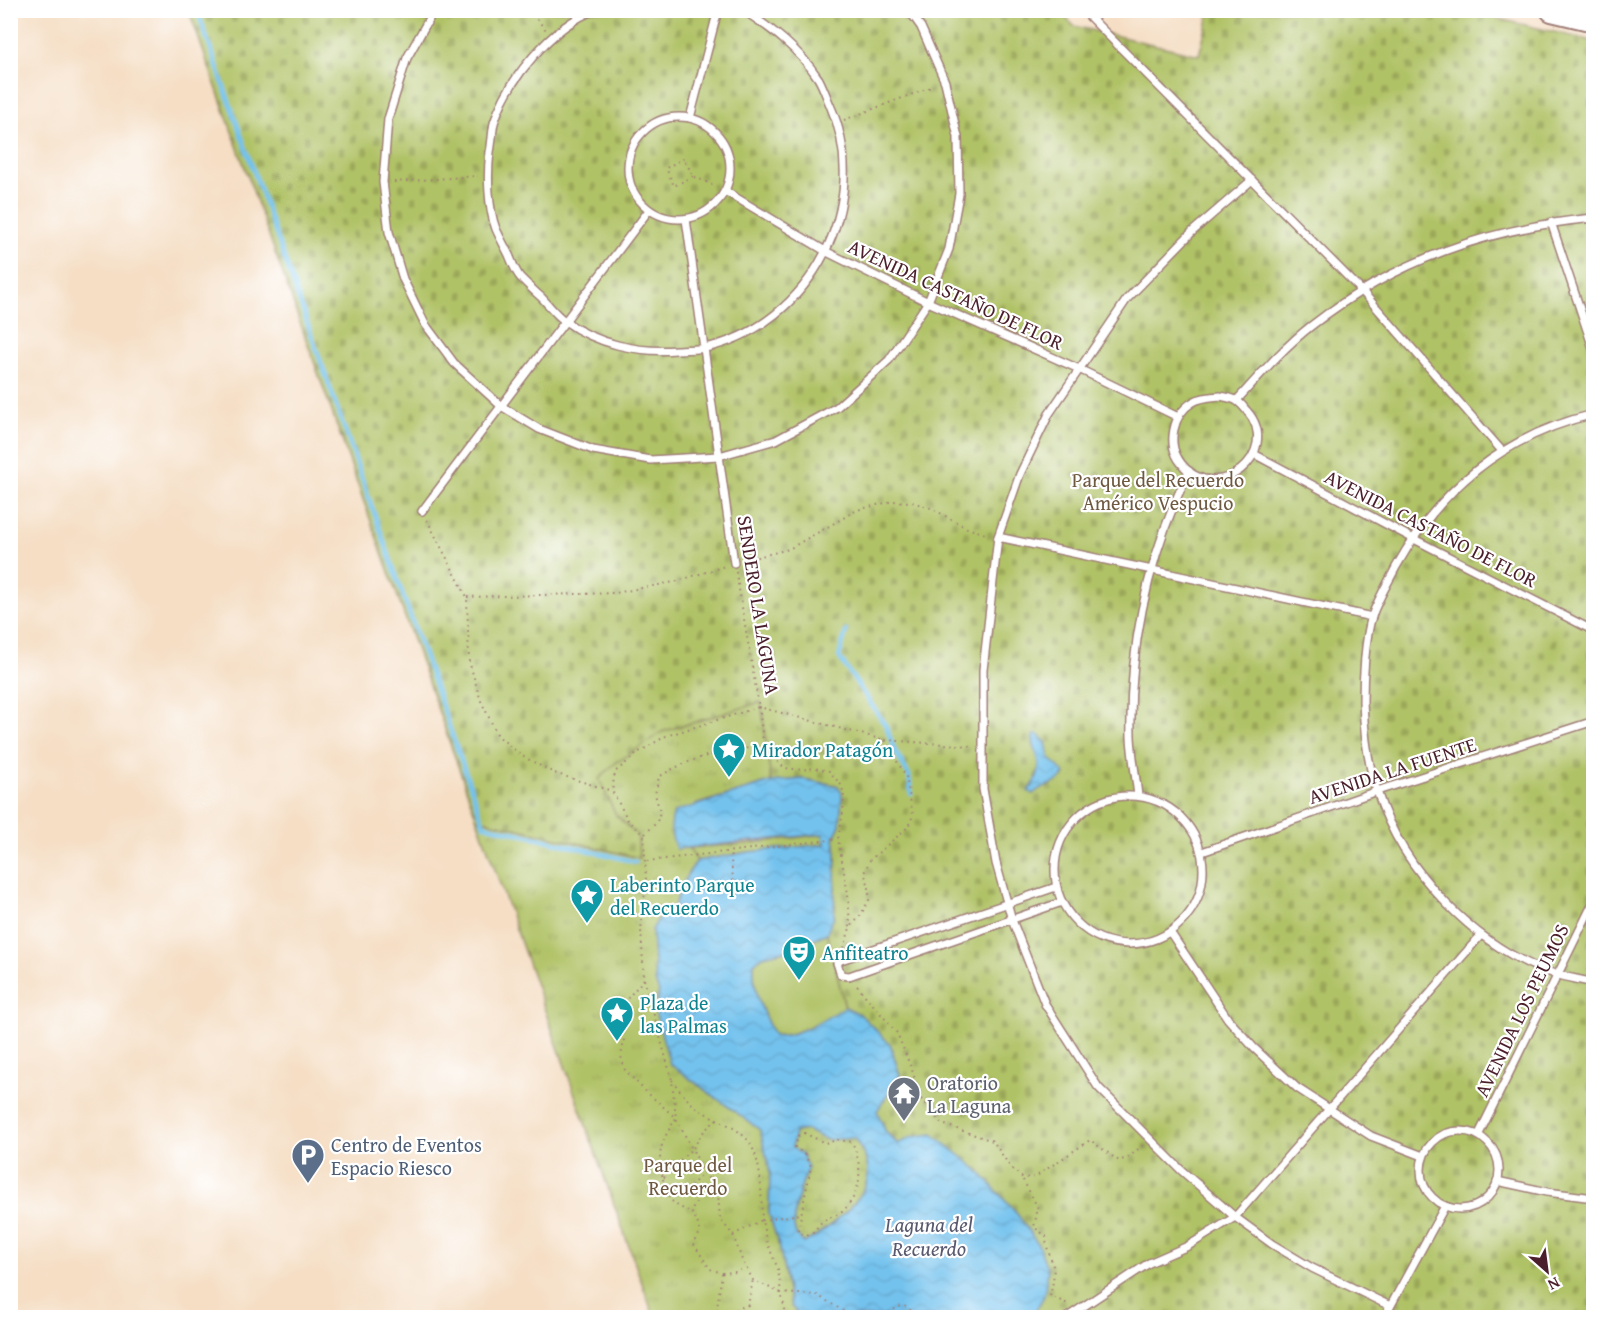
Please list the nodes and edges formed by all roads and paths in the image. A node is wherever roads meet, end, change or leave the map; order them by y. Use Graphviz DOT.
graph roads {
  1 [pos="434,10"];
  2 [pos="529,10"];
  3 [pos="595,10"];
  4 [pos="718,10"];
  5 [pos="743,10"];
  6 [pos="909,10"];
  7 [pos="1083,10"];
  8 [pos="1552,10"];
  9 [pos="1593,20"];
  10 [pos="552,36"];
  11 [pos="945,82"];
  12 [pos="690,118"];
  13 [pos="838,123"];
  14 [pos="487,175"];
  15 [pos="693,176"];
  16 [pos="1252,180"];
  17 [pos="383,183"];
  18 [pos="725,191"];
  19 [pos="649,210"];
  20 [pos="1593,218"];
  21 [pos="686,219"];
  22 [pos="1551,222"];
  23 [pos="827,252"];
  24 [pos="1360,290"];
  25 [pos="928,302"];
  26 [pos="565,321"];
  27 [pos="704,348"];
  28 [pos="1593,351"];
  29 [pos="1079,369"];
  30 [pos="1237,400"];
  31 [pos="501,406"];
  32 [pos="1593,414"];
  33 [pos="1178,417"];
  34 [pos="1502,451"];
  35 [pos="1254,454"];
  36 [pos="719,456"];
  37 [pos="1189,471"];
  38 [pos="422,511"];
  39 [pos="998,537"];
  40 [pos="1412,538"];
  41 [pos="734,563"];
  42 [pos="1151,569"];
  43 [pos="467,597"];
  44 [pos="1372,617"];
  45 [pos="1593,631"];
  46 [pos="759,707"];
  47 [pos="1593,721"];
  48 [pos="885,740"];
  49 [pos="982,747"];
  50 [pos="764,750"];
  51 [pos="612,791"];
  52 [pos="1377,791"];
  53 [pos="1138,796"];
  54 [pos="644,835"];
  55 [pos="838,839"];
  56 [pos="730,851"];
  57 [pos="1202,852"];
  58 [pos="646,861"];
  59 [pos="1056,887"];
  60 [pos="723,888"];
  61 [pos="1593,901"];
  62 [pos="1062,902"];
  63 [pos="1007,903"];
  64 [pos="1012,920"];
  65 [pos="850,928"];
  66 [pos="1170,932"];
  67 [pos="1481,934"];
  68 [pos="841,960"];
  69 [pos="1557,975"];
  70 [pos="849,976"];
  71 [pos="644,979"];
  72 [pos="1593,983"];
  73 [pos="672,1080"];
  74 [pos="1327,1109"];
  75 [pos="676,1118"];
  76 [pos="717,1119"];
  77 [pos="1479,1134"];
  78 [pos="1150,1139"];
  79 [pos="693,1148"];
  80 [pos="1423,1156"];
  81 [pos="704,1172"];
  82 [pos="1023,1178"];
  83 [pos="663,1179"];
  84 [pos="1497,1181"];
  85 [pos="1593,1198"];
  86 [pos="1445,1206"];
  87 [pos="691,1212"];
  88 [pos="801,1214"];
  89 [pos="1235,1217"];
  90 [pos="762,1220"];
  91 [pos="733,1235"];
  92 [pos="746,1267"];
  93 [pos="722,1273"];
  94 [pos="753,1280"];
  95 [pos="781,1293"];
  96 [pos="1390,1306"];
  97 [pos="1082,1307"];
  98 [pos="915,1316"];
  99 [pos="787,1317"];
  100 [pos="869,1317"];
  101 [pos="878,1317"];
  102 [pos="920,1317"];
  103 [pos="1066,1317"];
  104 [pos="1384,1317"];
  1 -- 17 [label="lane"];
  2 -- 10 [label="path"];
  3 -- 10 [label="lane"];
  4 -- 12 [label="lane"];
  5 -- 13 [label="lane"];
  6 -- 11 [label="lane"];
  7 -- 16 [label="lane"];
  8 -- 9 [label="main road"];
  10 -- 14 [label="lane"];
  11 -- 13 [label="path"];
  11 -- 25 [label="lane"];
  12 -- 18 [label="lane"];
  12 -- 19 [label="lane"];
  13 -- 23 [label="lane"];
  14 -- 17 [label="path"];
  14 -- 26 [label="lane"];
  15 -- 15 [label="path"];
  15 -- 18 [label="path"];
  16 -- 24 [label="lane"];
  16 -- 29 [label="lane"];
  17 -- 31 [label="lane"];
  18 -- 21 [label="lane"];
  18 -- 23 [label="lane, AVENIDA CASTAÑO DE FLOR"];
  19 -- 21 [label="lane"];
  19 -- 26 [label="lane"];
  20 -- 22 [label="lane"];
  21 -- 27 [label="lane, SENDERO LA LAGUNA"];
  22 -- 24 [label="lane"];
  22 -- 28 [label="lane"];
  23 -- 25 [label="lane, AVENIDA CASTAÑO DE FLOR"];
  23 -- 27 [label="lane"];
  24 -- 30 [label="lane"];
  24 -- 34 [label="lane"];
  25 -- 29 [label="lane, AVENIDA CASTAÑO DE FLOR"];
  25 -- 36 [label="lane"];
  26 -- 27 [label="lane"];
  26 -- 31 [label="lane"];
  27 -- 36 [label="lane, SENDERO LA LAGUNA"];
  29 -- 33 [label="lane, AVENIDA CASTAÑO DE FLOR"];
  29 -- 39 [label="lane"];
  30 -- 33 [label="lane"];
  30 -- 35 [label="lane"];
  31 -- 36 [label="lane"];
  31 -- 38 [label="lane"];
  32 -- 34 [label="lane"];
  33 -- 37 [label="lane"];
  34 -- 40 [label="lane"];
  35 -- 37 [label="lane"];
  35 -- 40 [label="lane, AVENIDA CASTAÑO DE FLOR"];
  36 -- 41 [label="lane, SENDERO LA LAGUNA"];
  37 -- 42 [label="lane"];
  38 -- 43 [label="path"];
  39 -- 41 [label="path"];
  39 -- 42 [label="lane"];
  39 -- 49 [label="lane"];
  40 -- 44 [label="lane"];
  40 -- 45 [label="lane, AVENIDA CASTAÑO DE FLOR"];
  41 -- 43 [label="path"];
  41 -- 46 [label="path, SENDERO LA LAGUNA"];
  42 -- 44 [label="lane"];
  42 -- 53 [label="lane"];
  43 -- 51 [label="path"];
  44 -- 52 [label="lane"];
  46 -- 48 [label="path"];
  46 -- 50 [label="path"];
  46 -- 51 [label="path, SENDERO LA LAGUNA"];
  47 -- 52 [label="lane, AVENIDA LA FUENTE"];
  48 -- 49 [label="path"];
  48 -- 65 [label="path"];
  49 -- 63 [label="lane"];
  50 -- 54 [label="path"];
  50 -- 55 [label="path"];
  51 -- 54 [label="path"];
  52 -- 57 [label="lane, AVENIDA LA FUENTE"];
  52 -- 67 [label="lane"];
  53 -- 57 [label="lane"];
  53 -- 59 [label="lane"];
  54 -- 58 [label="path"];
  55 -- 56 [label="path"];
  55 -- 65 [label="path"];
  56 -- 58 [label="path"];
  56 -- 60 [label="path"];
  57 -- 66 [label="lane"];
  58 -- 71 [label="path"];
  59 -- 62 [label="lane"];
  59 -- 63 [label="lane"];
  61 -- 69 [label="lane, AVENIDA LOS PEUMOS"];
  62 -- 64 [label="lane"];
  62 -- 66 [label="lane"];
  63 -- 64 [label="lane"];
  63 -- 68 [label="lane"];
  64 -- 70 [label="lane"];
  64 -- 78 [label="lane"];
  65 -- 68 [label="path"];
  66 -- 74 [label="lane"];
  67 -- 69 [label="lane"];
  67 -- 74 [label="lane"];
  68 -- 70 [label="lane"];
  69 -- 72 [label="lane"];
  69 -- 77 [label="lane, AVENIDA LOS PEUMOS"];
  70 -- 82 [label="path"];
  71 -- 73 [label="path"];
  71 -- 75 [label="path"];
  73 -- 75 [label="path"];
  73 -- 76 [label="path"];
  74 -- 80 [label="lane"];
  74 -- 89 [label="lane"];
  75 -- 79 [label="path"];
  75 -- 83 [label="path"];
  76 -- 79 [label="path"];
  76 -- 90 [label="path"];
  77 -- 80 [label="lane"];
  77 -- 84 [label="lane"];
  78 -- 82 [label="path"];
  78 -- 89 [label="lane"];
  79 -- 81 [label="path"];
  79 -- 83 [label="path"];
  80 -- 86 [label="lane"];
  81 -- 87 [label="path"];
  81 -- 91 [label="path"];
  82 -- 97 [label="path"];
  83 -- 87 [label="path"];
  84 -- 85 [label="lane"];
  84 -- 86 [label="lane"];
  86 -- 96 [label="lane"];
  87 -- 93 [label="path"];
  88 -- 88 [label="path"];
  88 -- 90 [label="path"];
  89 -- 96 [label="lane"];
  89 -- 97 [label="lane"];
  90 -- 91 [label="path"];
  90 -- 95 [label="path"];
  91 -- 92 [label="path"];
  92 -- 93 [label="path"];
  92 -- 94 [label="path"];
  93 -- 94 [label="path"];
  94 -- 95 [label="path"];
  95 -- 99 [label="path"];
  95 -- 100 [label="path"];
  96 -- 104 [label="lane"];
  97 -- 103 [label="lane"];
  98 -- 101 [label="path"];
  98 -- 102 [label="path"];
}
